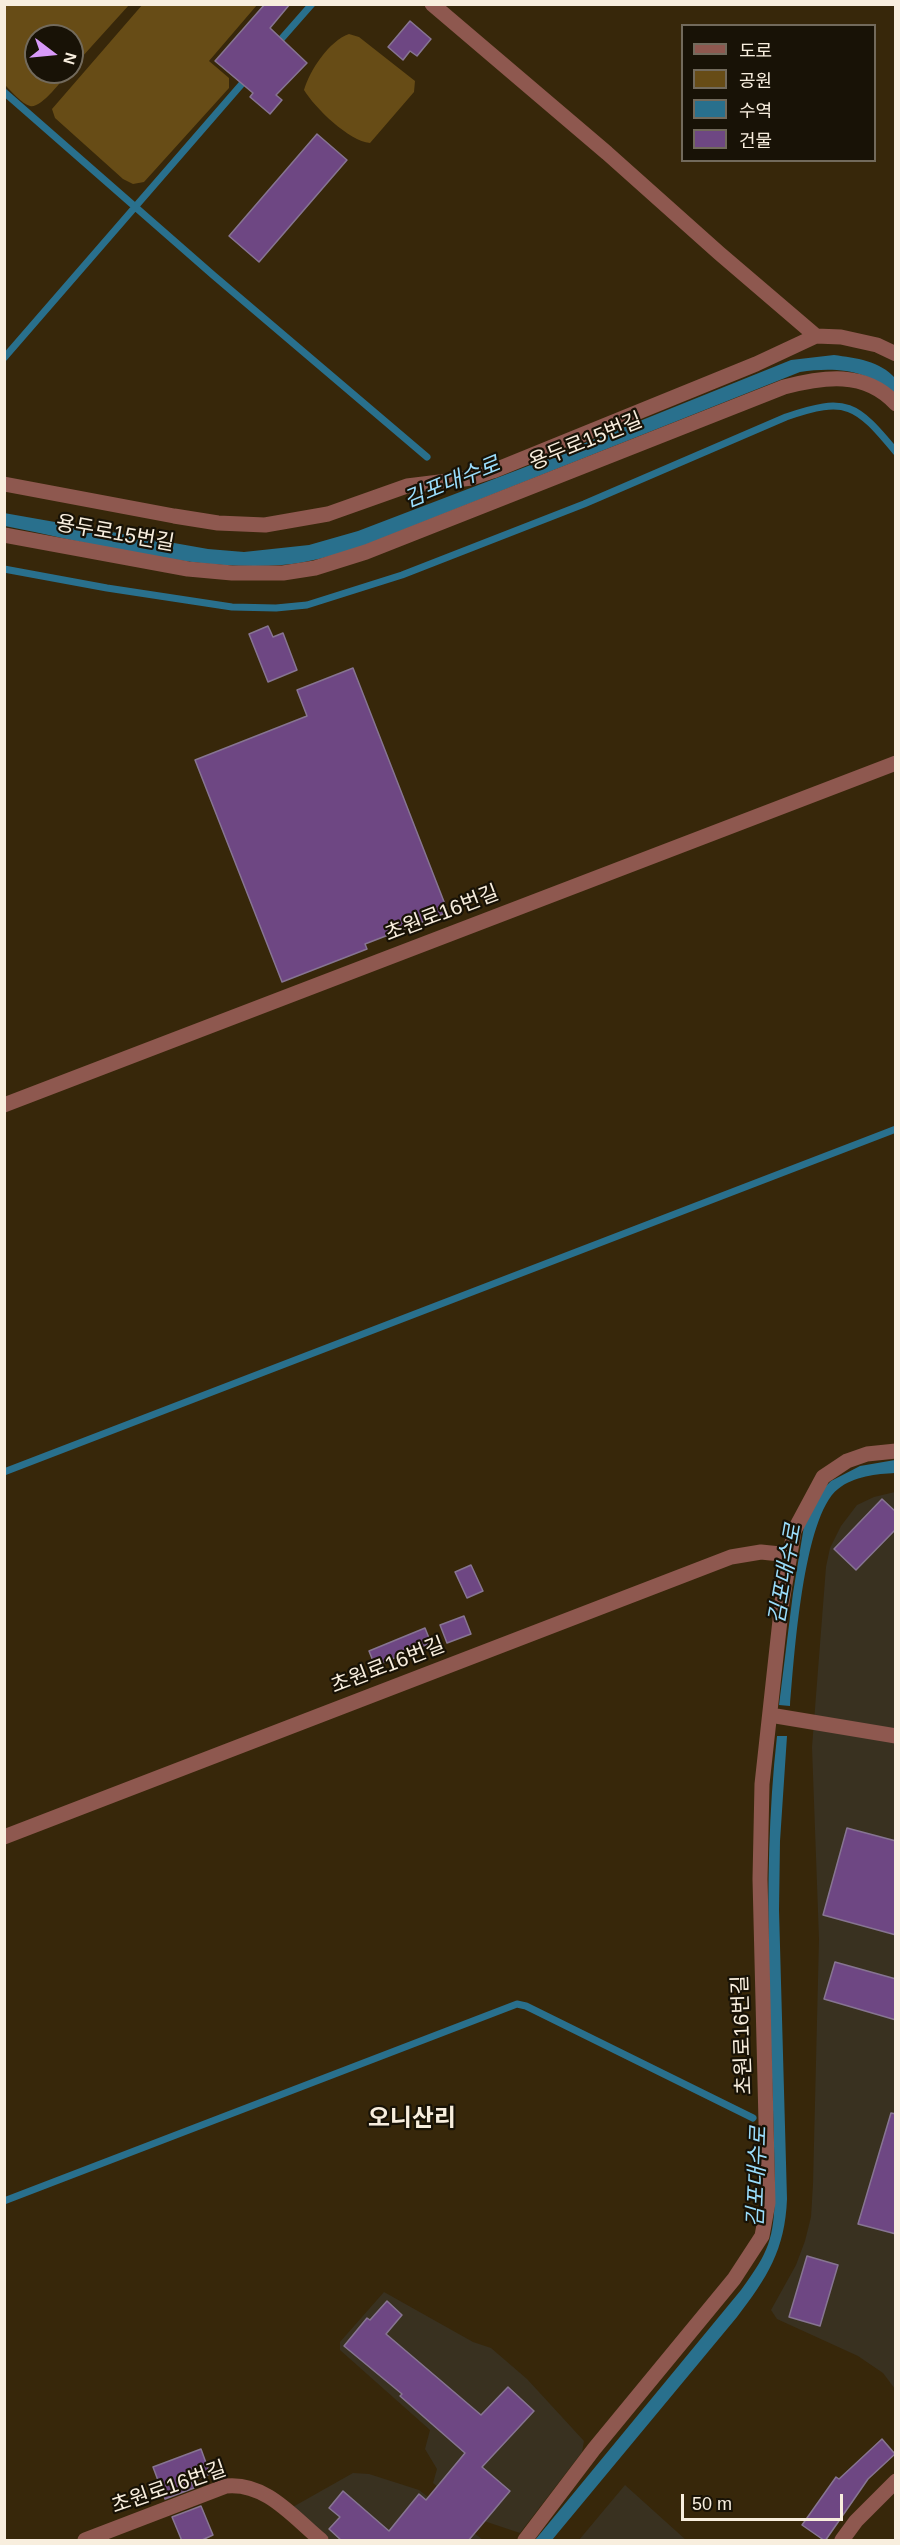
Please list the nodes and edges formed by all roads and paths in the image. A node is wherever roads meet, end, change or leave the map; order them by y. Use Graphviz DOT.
graph roads {
  1 [pos="432,4"];
  2 [pos="816,336"];
  3 [pos="896,354"];
  4 [pos="896,404"];
  5 [pos="4,484"];
  6 [pos="4,535"];
  7 [pos="896,763"];
  8 [pos="4,1105"];
  9 [pos="896,1451"];
  10 [pos="790,1555"];
  11 [pos="770,1715"];
  12 [pos="896,1736"];
  13 [pos="4,1837"];
  14 [pos="896,2481"];
  15 [pos="86,2541"];
  16 [pos="321,2541"];
  17 [pos="525,2541"];
  18 [pos="842,2541"];
  1 -- 2 [label="street"];
  2 -- 3 [label="street"];
  2 -- 5 [label="street"];
  4 -- 6 [label="street, 용두로15번길"];
  7 -- 8 [label="street, 초원로16번길"];
  9 -- 10 [label="street, 초원로16번길"];
  10 -- 11 [label="street, 초원로16번길"];
  10 -- 13 [label="street, 초원로16번길"];
  11 -- 12 [label="street"];
  11 -- 17 [label="street, 초원로16번길"];
  14 -- 18 [label="street"];
  15 -- 16 [label="street, 초원로16번길"];
}
